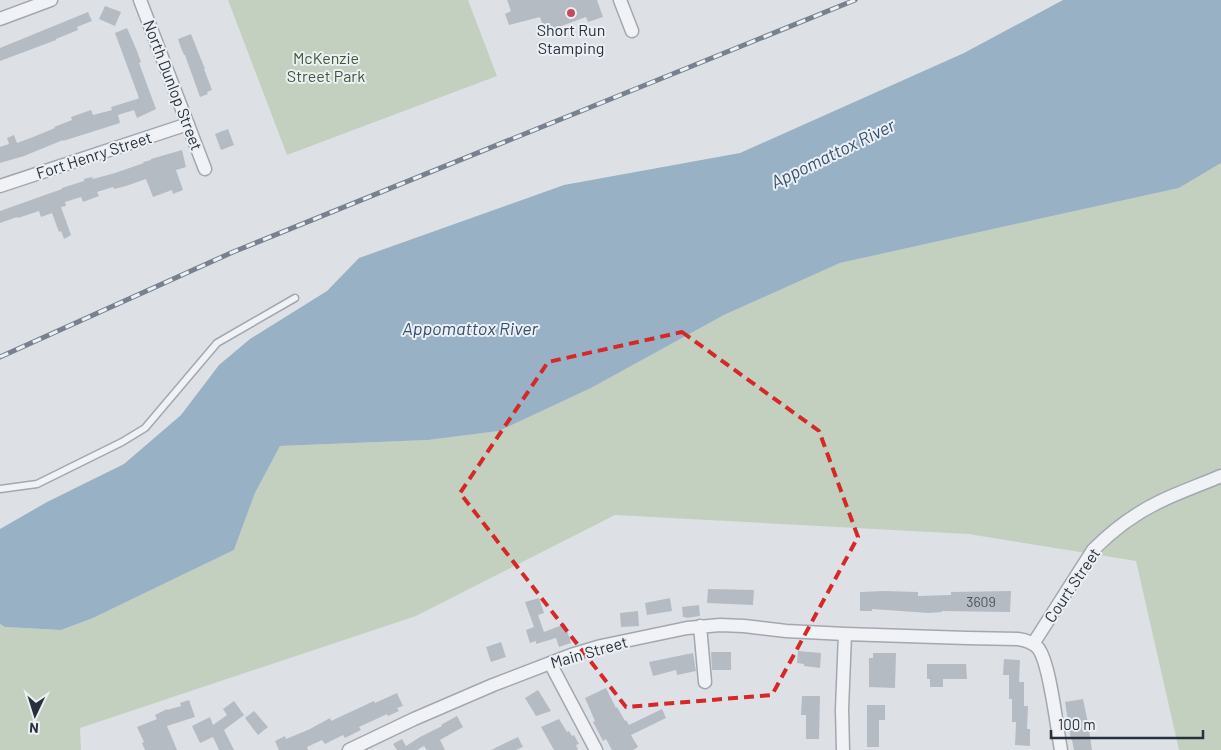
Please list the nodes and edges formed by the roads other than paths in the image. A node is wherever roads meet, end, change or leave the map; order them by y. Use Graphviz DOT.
graph roads {
  1 [pos="51,0"];
  2 [pos="140,0"];
  3 [pos="620,0"];
  4 [pos="0,19"];
  5 [pos="632,31"];
  6 [pos="188,124"];
  7 [pos="205,170"];
  8 [pos="0,186"];
  9 [pos="295,298"];
  10 [pos="1221,476"];
  11 [pos="0,489"];
  12 [pos="700,626"];
  13 [pos="844,634"];
  14 [pos="1033,644"];
  15 [pos="550,663"];
  16 [pos="705,682"];
  17 [pos="349,750"];
  18 [pos="596,750"];
  19 [pos="843,750"];
  20 [pos="1060,750"];
  1 -- 4 [label="street"];
  2 -- 6 [label="street, North Dunlop Street"];
  3 -- 5 [label="street"];
  6 -- 7 [label="street, North Dunlop Street"];
  6 -- 8 [label="street, Fort Henry Street"];
  9 -- 11 [label="lane"];
  10 -- 14 [label="street, Court Street"];
  12 -- 13 [label="street, Main Street"];
  12 -- 15 [label="street, Main Street"];
  12 -- 16 [label="street"];
  13 -- 14 [label="street, Main Street"];
  13 -- 19 [label="street"];
  14 -- 20 [label="street"];
  15 -- 17 [label="street, Main Street"];
  15 -- 18 [label="street"];
}
